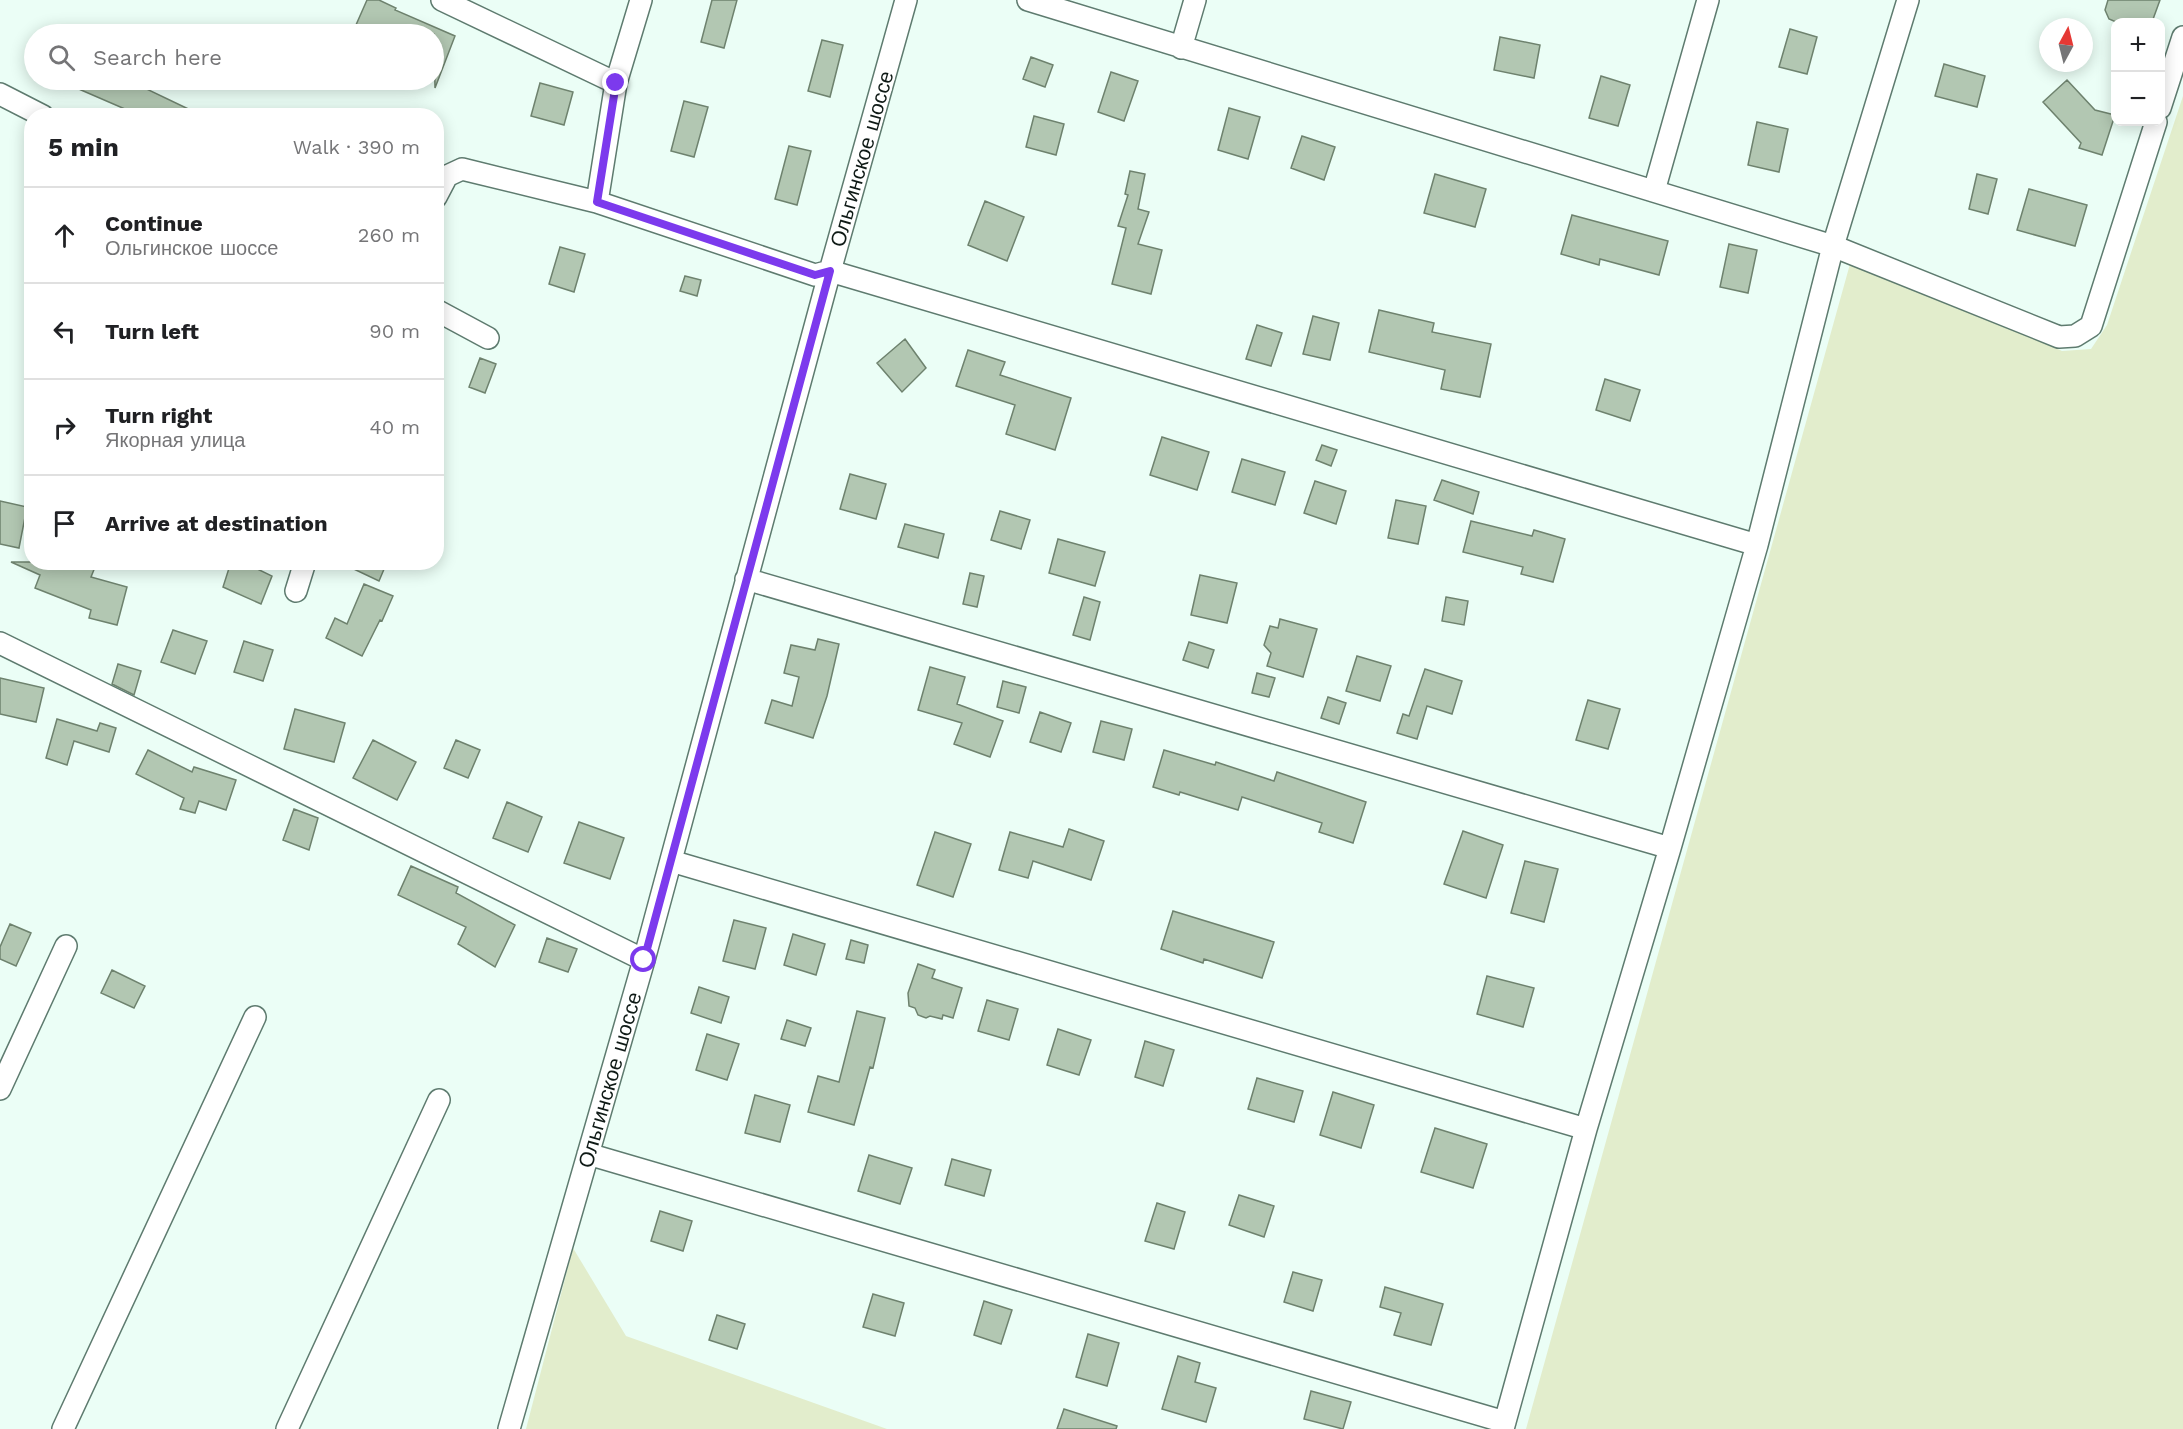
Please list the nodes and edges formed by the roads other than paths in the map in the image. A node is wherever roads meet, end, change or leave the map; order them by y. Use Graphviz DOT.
graph roads {
  1 [pos="442,0"];
  2 [pos="641,0"];
  3 [pos="906,0"];
  4 [pos="1028,0"];
  5 [pos="1195,0"];
  6 [pos="1708,0"];
  7 [pos="1908,0"];
  8 [pos="2183,37"];
  9 [pos="1181,48"];
  10 [pos="616,83"];
  11 [pos="2165,93"];
  12 [pos="0,94"];
  13 [pos="27,108"];
  14 [pos="2155,126"];
  15 [pos="444,182"];
  16 [pos="1654,191"];
  17 [pos="597,202"];
  18 [pos="1833,246"];
  19 [pos="830,271"];
  20 [pos="444,314"];
  21 [pos="488,338"];
  22 [pos="1757,545"];
  23 [pos="302,570"];
  24 [pos="746,579"];
  25 [pos="296,591"];
  26 [pos="0,643"];
  27 [pos="1670,849"];
  28 [pos="671,861"];
  29 [pos="66,946"];
  30 [pos="644,960"];
  31 [pos="255,1017"];
  32 [pos="0,1089"];
  33 [pos="440,1100"];
  34 [pos="1586,1129"];
  35 [pos="588,1154"];
  36 [pos="1504,1426"];
  37 [pos="63,1429"];
  38 [pos="286,1429"];
  39 [pos="509,1429"];
  1 -- 10 [label="street"];
  2 -- 10 [label="street"];
  3 -- 19 [label="street, Ольгинское шоссе"];
  4 -- 9 [label="street"];
  5 -- 9 [label="street"];
  6 -- 16 [label="street"];
  7 -- 18 [label="street"];
  8 -- 11 [label="street"];
  9 -- 16 [label="street"];
  10 -- 17 [label="street"];
  12 -- 13 [label="street"];
  14 -- 18 [label="street"];
  15 -- 17 [label="street"];
  16 -- 18 [label="street"];
  17 -- 19 [label="street"];
  18 -- 22 [label="street"];
  19 -- 22 [label="street"];
  19 -- 24 [label="street, Ольгинское шоссе"];
  20 -- 21 [label="street"];
  22 -- 27 [label="street"];
  23 -- 25 [label="street"];
  24 -- 27 [label="street"];
  24 -- 28 [label="street, Ольгинское шоссе"];
  26 -- 30 [label="street"];
  27 -- 34 [label="street"];
  28 -- 30 [label="street, Ольгинское шоссе"];
  28 -- 34 [label="street"];
  29 -- 32 [label="street"];
  30 -- 35 [label="street, Ольгинское шоссе"];
  31 -- 37 [label="street"];
  33 -- 38 [label="street"];
  34 -- 36 [label="street"];
  35 -- 36 [label="street"];
  35 -- 39 [label="street, Ольгинское шоссе"];
}
